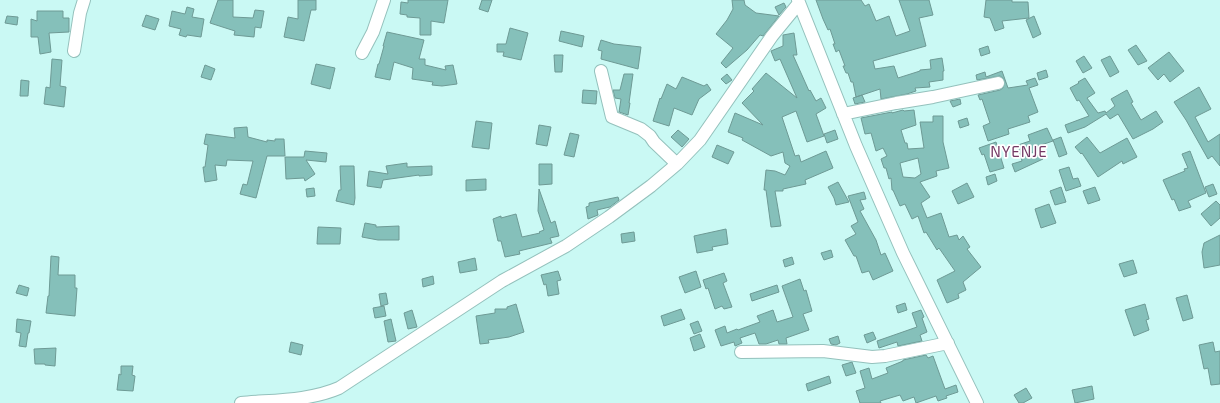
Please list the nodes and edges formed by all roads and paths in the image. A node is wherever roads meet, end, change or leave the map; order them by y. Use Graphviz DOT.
graph roads {
  1 [pos="84,0"];
  2 [pos="384,0"];
  3 [pos="799,2"];
  4 [pos="74,51"];
  5 [pos="362,53"];
  6 [pos="601,71"];
  7 [pos="998,82"];
  8 [pos="843,114"];
  9 [pos="677,164"];
  10 [pos="948,343"];
  11 [pos="741,352"];
  12 [pos="241,403"];
  13 [pos="977,403"];
  1 -- 4 [label="street"];
  2 -- 5 [label="street"];
  3 -- 8 [label="street"];
  3 -- 9 [label="street"];
  6 -- 9 [label="street"];
  7 -- 8 [label="street"];
  8 -- 10 [label="street"];
  9 -- 12 [label="street"];
  10 -- 11 [label="street"];
  10 -- 13 [label="street"];
}
